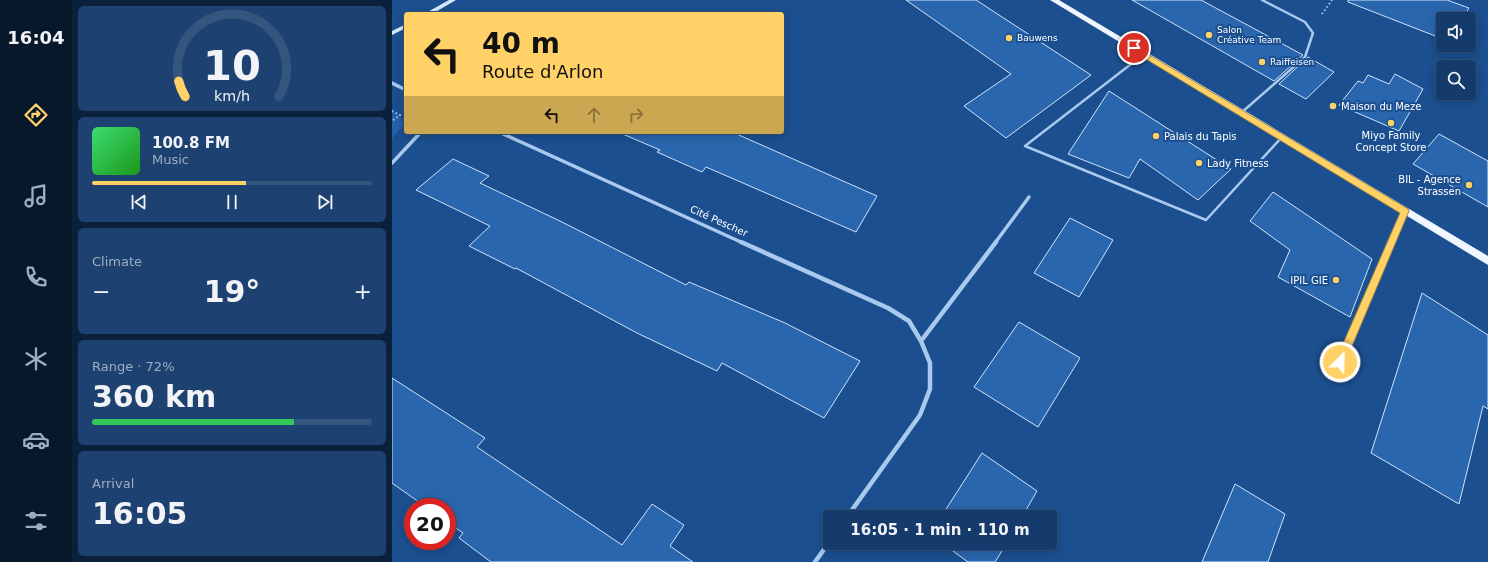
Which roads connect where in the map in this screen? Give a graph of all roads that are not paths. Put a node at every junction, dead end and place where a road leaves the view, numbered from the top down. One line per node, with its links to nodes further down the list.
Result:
1 (453, 0): 4 (main road)
2 (1054, 0): 7 (main road)
3 (1262, 0): 10 (lane)
4 (431, 12)
5 (404, 27): 6 (main road)
6 (392, 33)
7 (1144, 54): 10 (main road); 13 (lane)
8 (392, 83): 9 (street)
9 (404, 89)
10 (1241, 113): 13 (main road)
11 (420, 134): 14 (street)
12 (503, 134): 18 (street, Cité Pescher)
13 (1282, 137): 16 (main road)
14 (392, 163)
15 (1029, 197): 18 (street)
16 (1405, 211): 17 (main road); 19 (lane)
17 (1488, 261)
18 (921, 341): 20 (street, Cité Pescher)
19 (1340, 362)
20 (852, 510)
21 (824, 550): 22 (street)
22 (815, 562)

